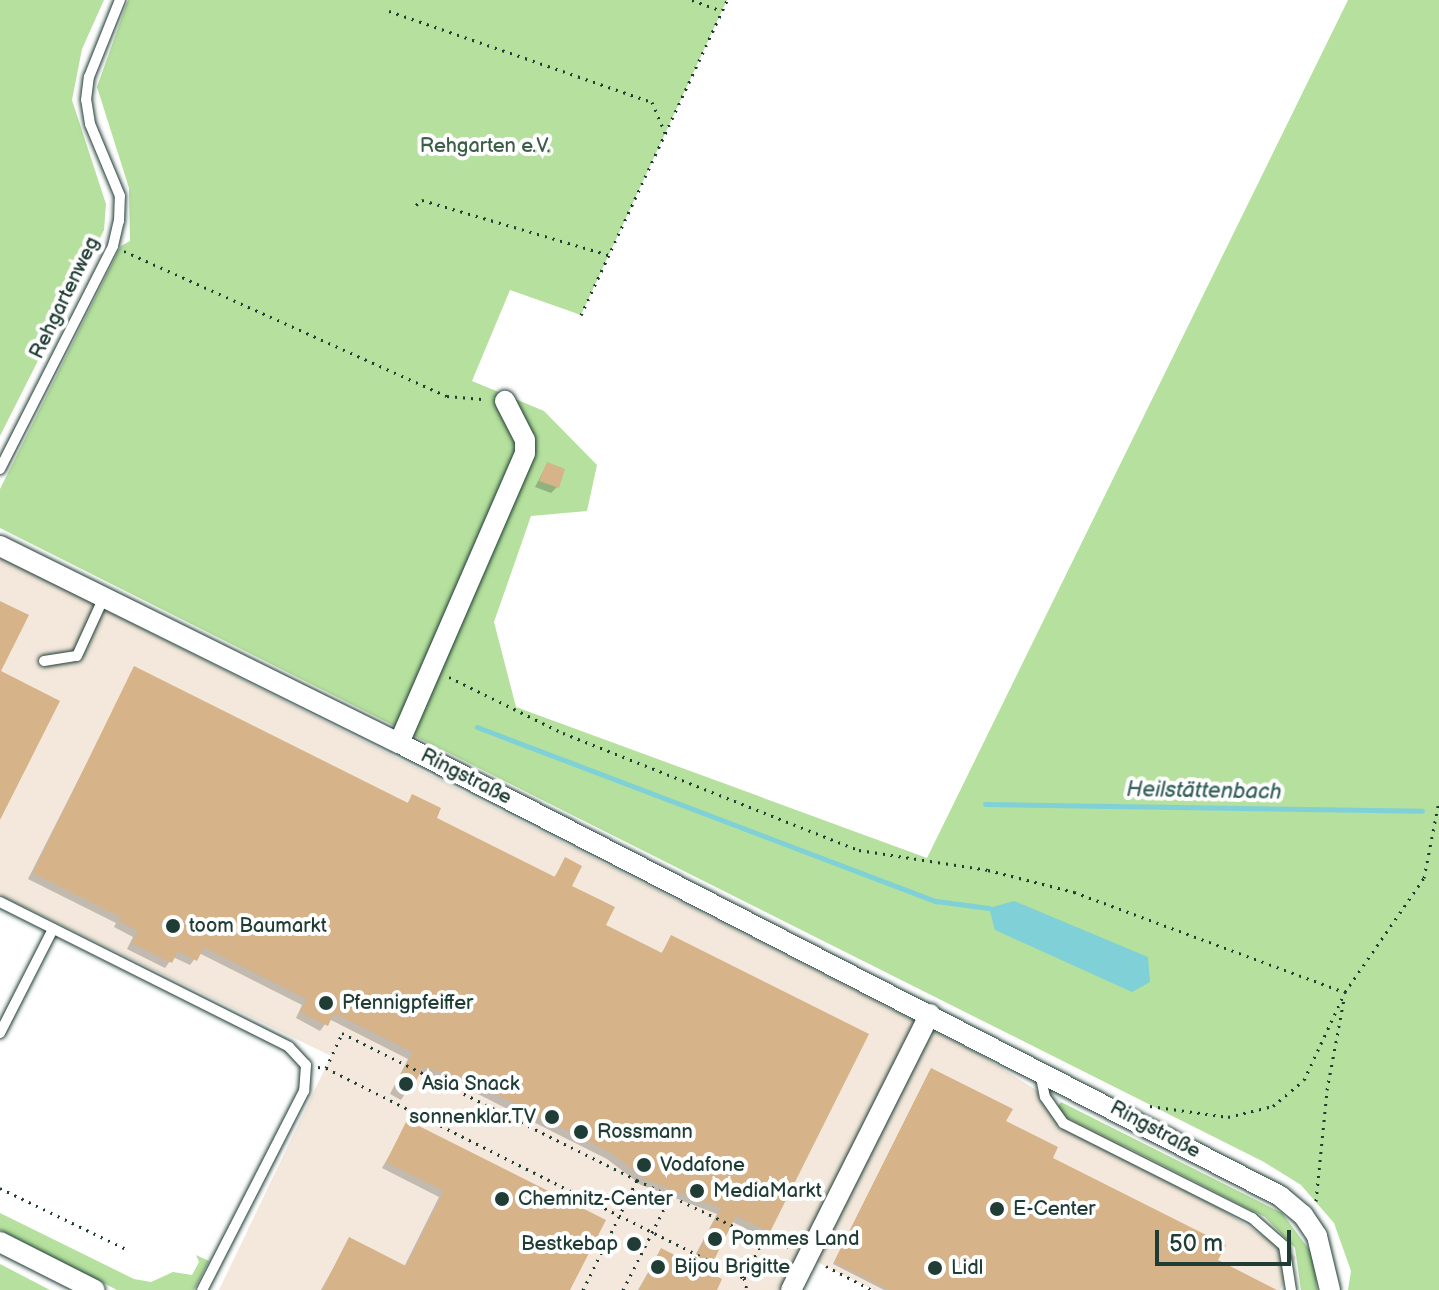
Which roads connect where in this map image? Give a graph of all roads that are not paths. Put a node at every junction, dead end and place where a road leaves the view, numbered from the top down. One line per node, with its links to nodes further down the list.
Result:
1 (120, 0): 3 (lane, Rehgartenweg)
2 (505, 401): 7 (street)
3 (0, 469)
4 (0, 546): 5 (street, Ringstraße)
5 (104, 597): 6 (lane); 7 (street, Ringstraße)
6 (44, 661)
7 (399, 743): 10 (street, Ringstraße)
8 (0, 902): 9 (lane)
9 (53, 929): 11 (lane); 16 (lane)
10 (930, 1014): 12 (street, Ringstraße); 14 (street)
11 (0, 1033)
12 (1040, 1070): 17 (lane); 18 (street, Ringstraße)
13 (0, 1242): 15 (street)
14 (797, 1288)
15 (95, 1290)
16 (202, 1290)
17 (1291, 1290)
18 (1330, 1290)

